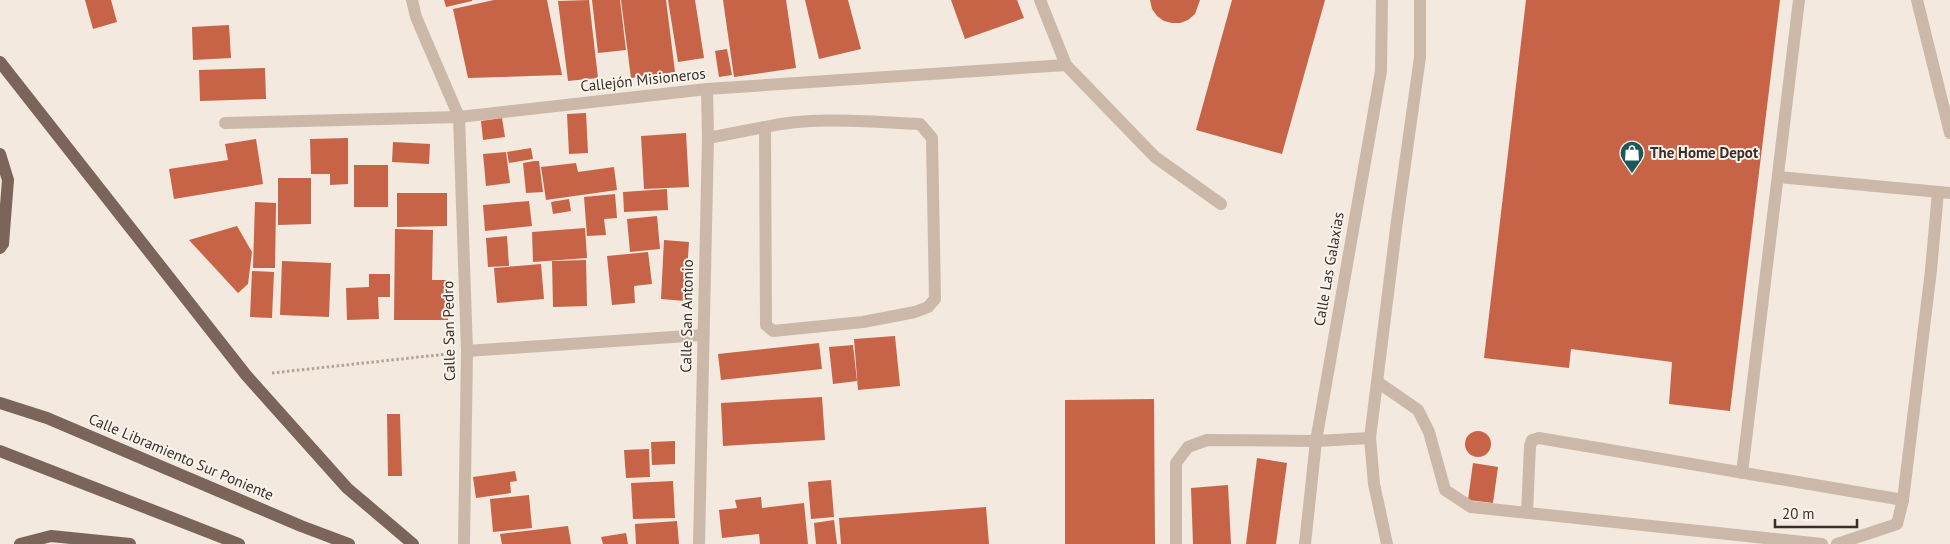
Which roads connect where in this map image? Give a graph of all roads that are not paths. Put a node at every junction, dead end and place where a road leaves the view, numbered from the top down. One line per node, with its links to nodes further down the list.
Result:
1 (412, 0): 10 (street)
2 (1040, 0): 8 (street)
3 (1382, 0): 25 (street, Calle Las Galaxias)
4 (1420, 0): 22 (street)
5 (1798, 0): 16 (street)
6 (1917, 0): 13 (street)
7 (0, 62): 34 (main road)
8 (1066, 65): 9 (street, Callejón Misioneros); 18 (street)
9 (707, 89): 10 (street, Callejón Misioneros); 14 (street, Calle San Antonio)
10 (459, 117): 11 (street, Callejón Misioneros); 21 (street, Calle San Pedro)
11 (225, 123)
12 (765, 127): 12 (street); 14 (street)
13 (1950, 133)
14 (708, 138): 20 (street, Calle San Antonio)
15 (0, 154): 19 (main road)
16 (1778, 177): 17 (street); 27 (street)
17 (1944, 193): 28 (street)
18 (1221, 204)
19 (0, 248)
20 (702, 335): 21 (street); 36 (street, Calle San Antonio)
21 (467, 351): 35 (street, Calle San Pedro)
22 (1378, 384): 24 (street); 29 (street)
23 (0, 403): 33 (main road, Calle Libramiento Sur Poniente)
24 (1370, 438): 25 (street); 39 (street)
25 (1316, 441): 37 (street); 38 (street, Calle Las Galaxias)
26 (0, 451): 32 (main road)
27 (1742, 472): 28 (street); 29 (street)
28 (1903, 500): 41 (street)
29 (1527, 513): 40 (street)
30 (20, 544): 31 (main road)
31 (130, 544)
32 (239, 544)
33 (349, 544)
34 (413, 544)
35 (464, 544)
36 (699, 544)
37 (1176, 544)
38 (1305, 544)
39 (1387, 544)
40 (1822, 544)
41 (1837, 544)

